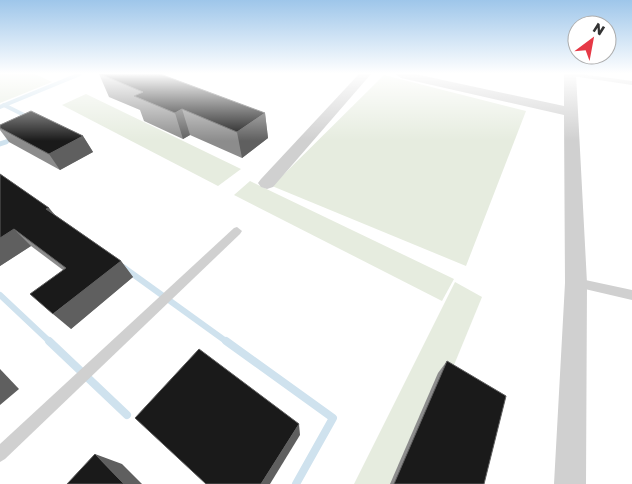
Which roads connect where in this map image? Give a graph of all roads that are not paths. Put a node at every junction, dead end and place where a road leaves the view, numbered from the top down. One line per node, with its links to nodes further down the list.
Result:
1 (345, 97): 5 (street)
2 (502, 97): 4 (street)
3 (571, 97): 4 (street)
4 (571, 112): 7 (street)
5 (267, 183)
6 (237, 231): 9 (lane)
7 (576, 283): 8 (lane); 10 (street)
8 (632, 295)
9 (0, 454)
10 (570, 484)

